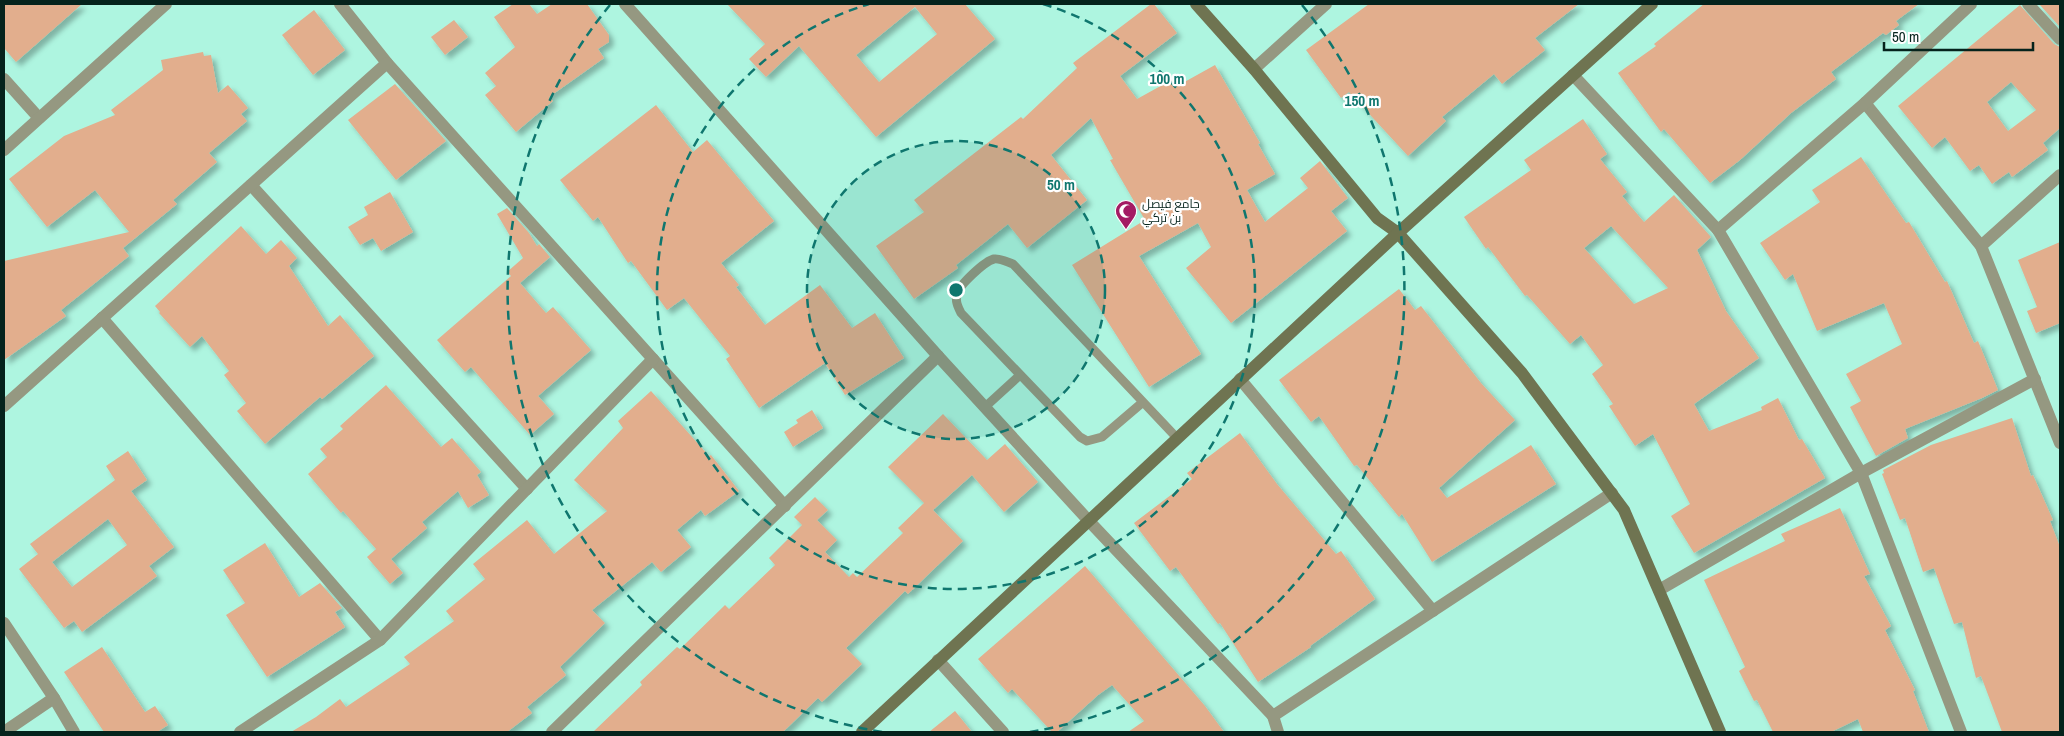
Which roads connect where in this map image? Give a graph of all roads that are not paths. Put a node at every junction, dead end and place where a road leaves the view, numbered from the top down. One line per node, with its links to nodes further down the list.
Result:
1 (166, 4): 15 (street)
2 (340, 4): 10 (street)
3 (624, 4): 23 (street)
4 (1196, 4): 11 (street)
5 (1326, 4): 11 (street)
6 (1652, 4): 12 (street)
7 (1970, 4): 14 (street)
8 (2028, 4): 9 (street)
9 (2060, 39)
10 (388, 63): 18 (street); 24 (street)
11 (1254, 69): 20 (street)
12 (1573, 75): 19 (street); 20 (street)
13 (4, 79): 15 (street)
14 (1865, 103): 19 (street); 21 (street)
15 (39, 118): 16 (street)
16 (4, 150)
17 (2060, 175): 21 (street)
18 (251, 184): 22 (street); 34 (street)
19 (1718, 230): 33 (street)
20 (1398, 232): 26 (street); 35 (street)
21 (1981, 246): 27 (street)
22 (102, 318): 29 (street); 41 (street)
23 (938, 356): 30 (street); 36 (street)
24 (653, 359): 34 (street); 36 (street)
25 (1020, 375): 28 (lane); 28 (lane); 30 (lane)
26 (1240, 379): 31 (street); 39 (street)
27 (2035, 379): 32 (street); 33 (street)
28 (1142, 402): 31 (lane)
29 (4, 406)
30 (986, 407): 37 (street)
31 (1177, 438): 37 (street)
32 (2060, 443)
33 (1861, 473): 38 (street); 53 (street)
34 (527, 489): 41 (street)
35 (1612, 493): 38 (street); 39 (street)
36 (785, 506): 48 (street)
37 (1088, 520): 42 (street); 44 (street)
38 (1659, 590): 52 (street)
39 (1433, 611): 44 (street)
40 (4, 623): 43 (street)
41 (380, 640): 47 (street)
42 (938, 660): 49 (street); 50 (street)
43 (54, 698): 45 (street); 46 (street)
44 (1273, 716): 51 (street)
45 (4, 732)
46 (74, 732)
47 (240, 732)
48 (552, 732)
49 (862, 732)
50 (1003, 732)
51 (1278, 732)
52 (1720, 732)
53 (1960, 732)

